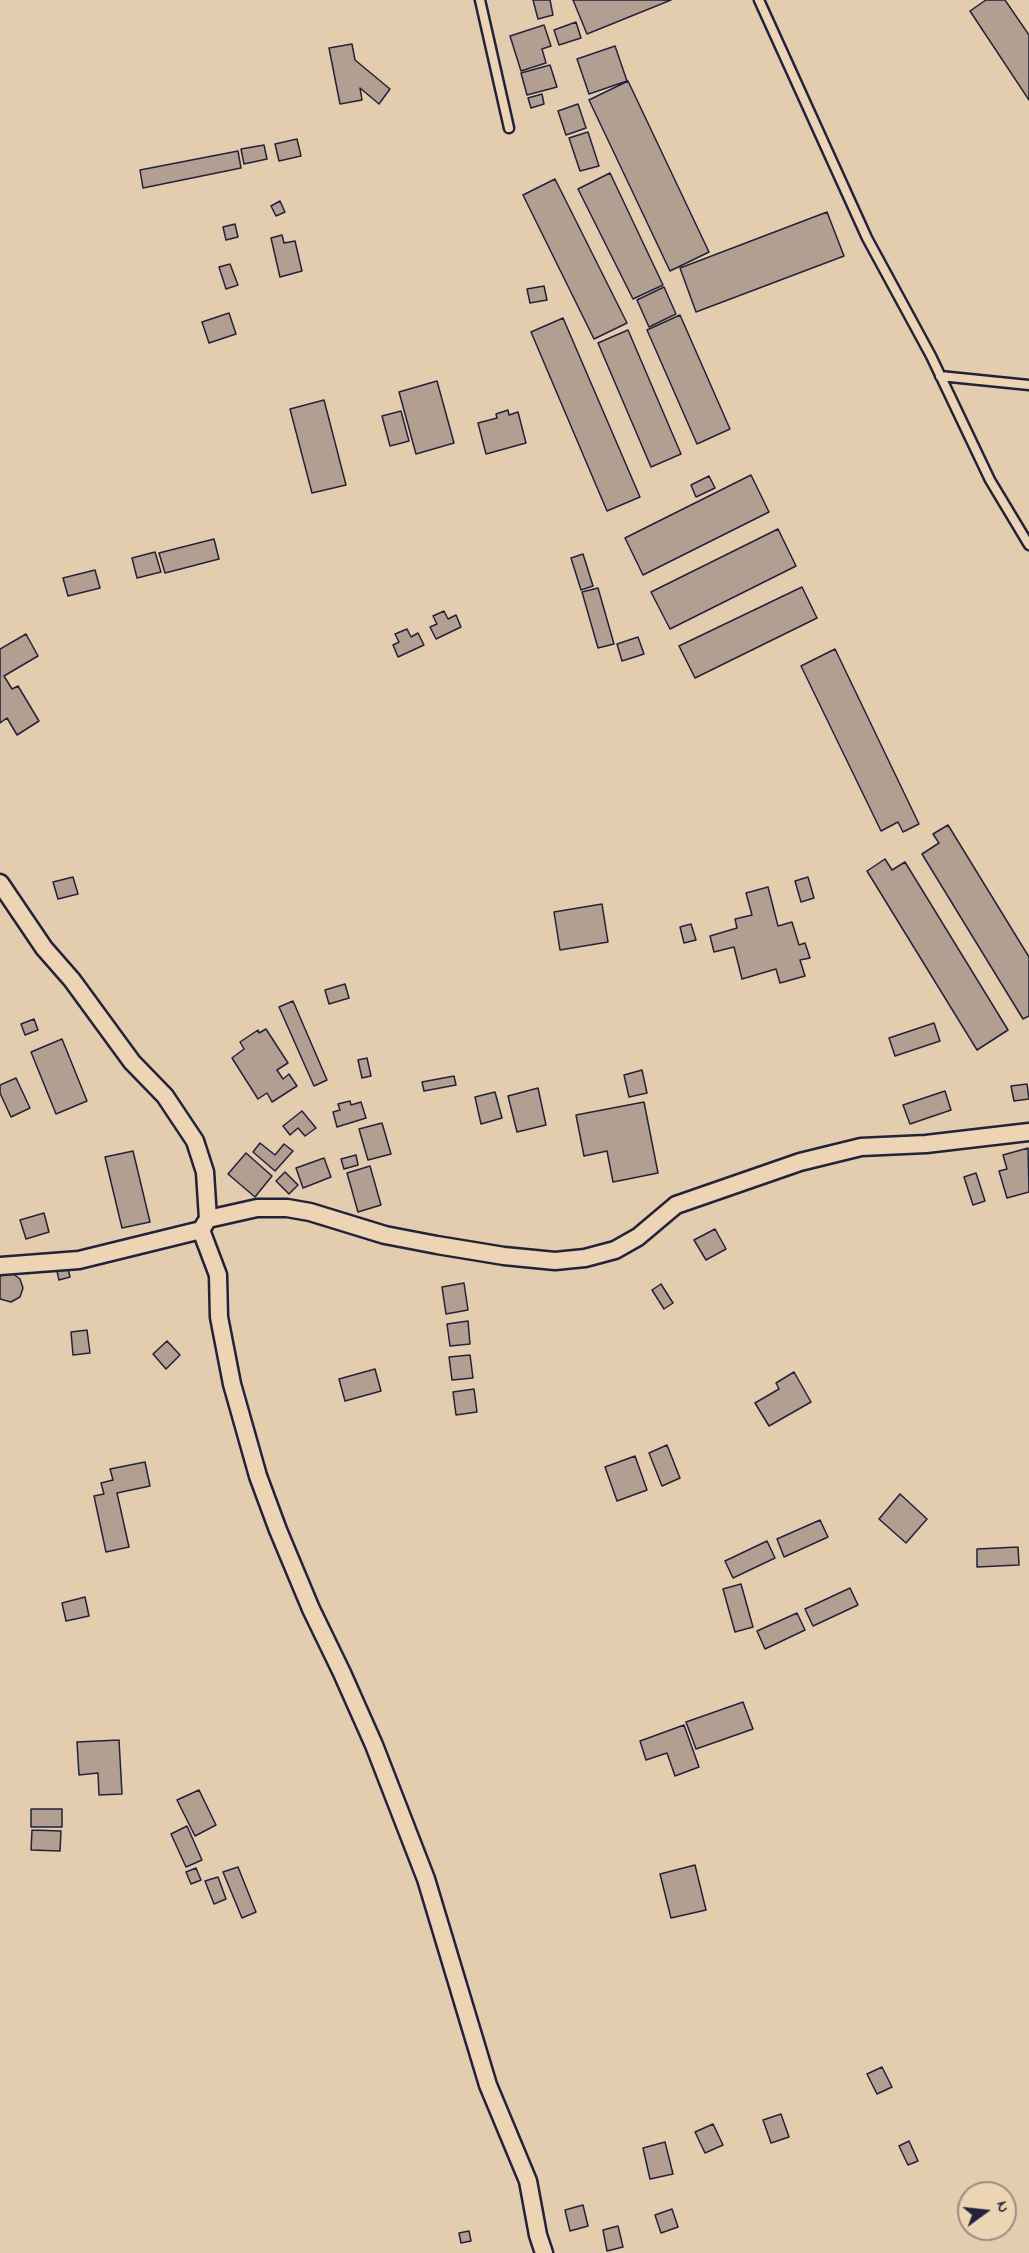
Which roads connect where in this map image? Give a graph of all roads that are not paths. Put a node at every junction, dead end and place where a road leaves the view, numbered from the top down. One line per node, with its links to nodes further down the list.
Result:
1 (480, 0): 3 (lane)
2 (759, 0): 4 (lane)
3 (509, 128)
4 (940, 376): 5 (lane); 6 (lane)
5 (1029, 385)
6 (1029, 545)
7 (0, 883): 9 (street)
8 (1029, 1132): 9 (street)
9 (204, 1225): 10 (street); 11 (street)
10 (0, 1266)
11 (544, 2253)

